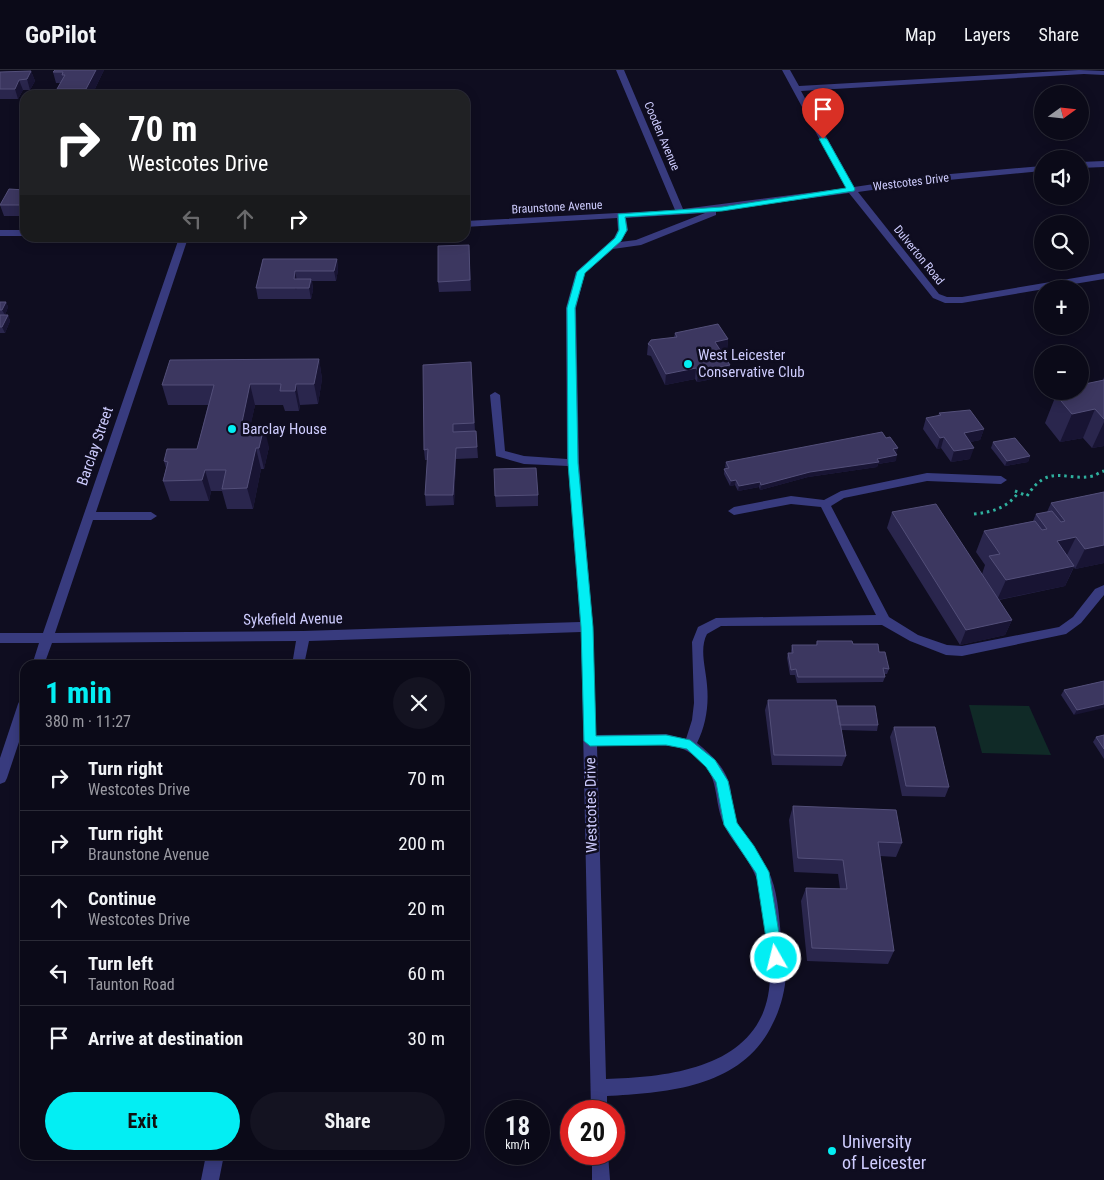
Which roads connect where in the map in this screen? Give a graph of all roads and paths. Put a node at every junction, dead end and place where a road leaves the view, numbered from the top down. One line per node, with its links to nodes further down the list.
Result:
1 (620, 70): 11 (street, Cooden Avenue)
2 (786, 70): 5 (street, Dulverton Road)
3 (1083, 71): 4 (street); 5 (street)
4 (1104, 73)
5 (796, 89): 9 (street, Dulverton Road)
6 (1104, 164): 7 (street)
7 (1089, 165)
8 (1034, 169): 9 (street, Westcotes Drive)
9 (851, 189): 10 (street, Westcotes Drive); 18 (street, Dulverton Road)
10 (722, 209): 11 (street, Westcotes Drive); 17 (street, Westcotes Drive)
11 (680, 212): 12 (street, Braunstone Avenue)
12 (621, 215): 13 (street, Braunstone Avenue); 17 (street, Westcotes Drive)
13 (470, 224)
14 (0, 233): 15 (street)
15 (20, 233)
16 (182, 242): 27 (street, Barclay Street)
17 (612, 246): 20 (street, Westcotes Drive)
18 (1104, 276)
19 (495, 394): 20 (street)
20 (573, 463): 31 (street, Westcotes Drive)
21 (1104, 471): 23 (path)
22 (1001, 480): 23 (path); 24 (street)
23 (1018, 493): 26 (path)
24 (825, 504): 25 (street); 30 (street)
25 (734, 510)
26 (974, 514)
27 (89, 516): 28 (street); 33 (street, Barclay Street)
28 (151, 516)
29 (1104, 590): 30 (street)
30 (884, 620): 39 (street)
31 (587, 627): 32 (street, Sykefield Avenue); 38 (street, Westcotes Drive)
32 (303, 636): 33 (street, Sykefield Avenue); 36 (street)
33 (48, 637): 34 (street, Sykefield Avenue); 35 (street, Barclay Street)
34 (0, 638)
35 (40, 660)
36 (299, 660)
37 (20, 719): 40 (street)
38 (590, 741): 39 (street); 41 (street, Westcotes Drive)
39 (690, 745): 41 (street)
40 (0, 778)
41 (598, 1088): 42 (street, Westcotes Drive)
42 (599, 1100)
43 (214, 1160): 45 (street)
44 (600, 1165): 46 (street)
45 (210, 1180)
46 (601, 1180)

